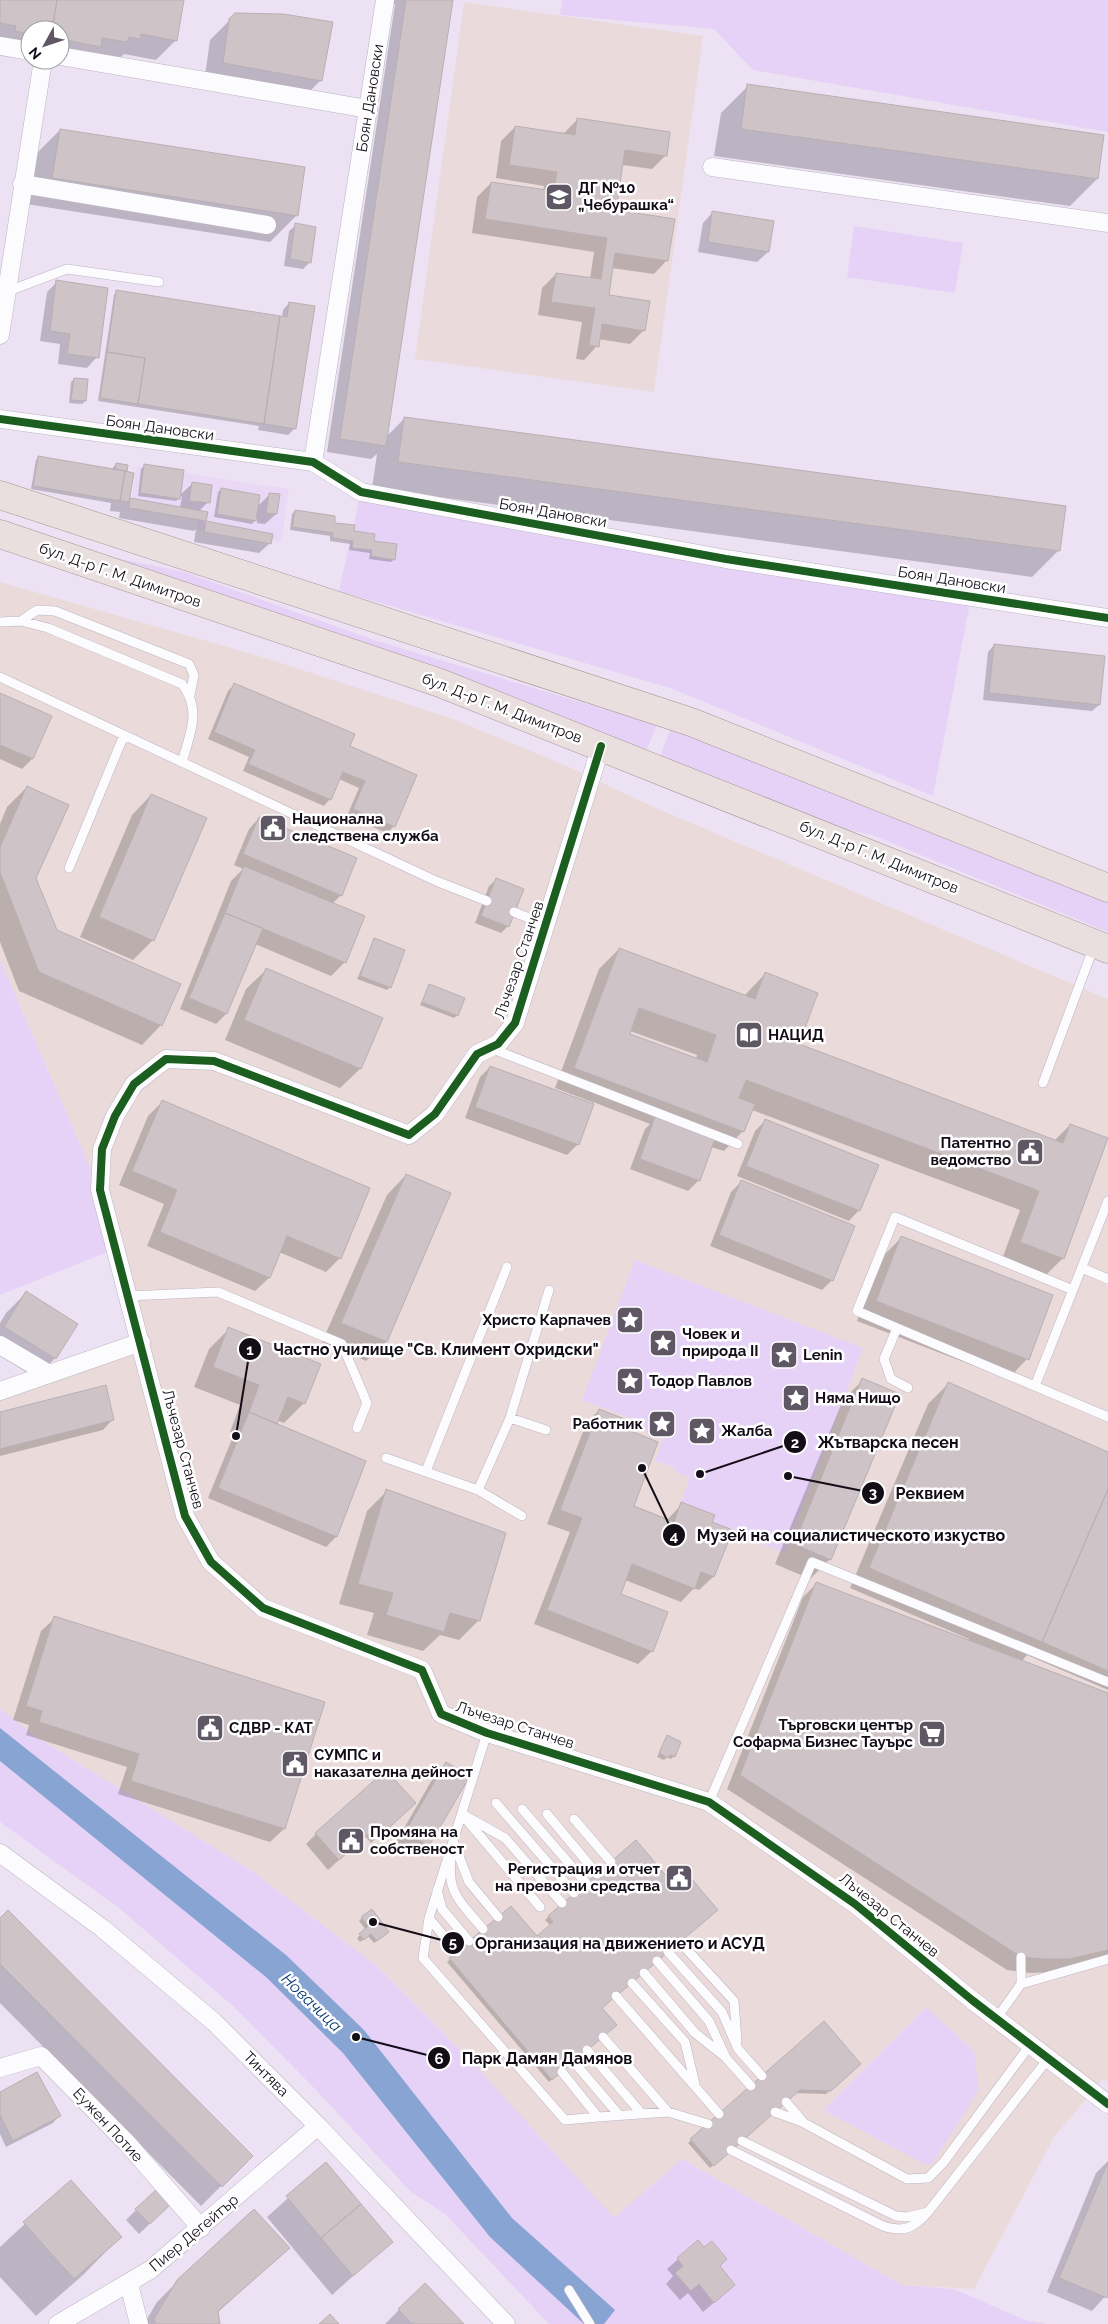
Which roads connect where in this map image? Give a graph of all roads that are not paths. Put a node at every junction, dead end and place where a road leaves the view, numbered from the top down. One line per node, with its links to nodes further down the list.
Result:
1 (385, 0): 6 (street, Боян Дановски)
2 (0, 46): 3 (street)
3 (20, 49)
4 (70, 58): 6 (street)
5 (41, 70): 8 (street)
6 (368, 109): 15 (street, Боян Дановски)
7 (712, 167): 9 (street)
8 (22, 184): 10 (street); 12 (street)
9 (1108, 224)
10 (267, 225)
11 (159, 282): 12 (lane)
12 (6, 292): 13 (street)
13 (0, 335)
14 (0, 419): 15 (street, Боян Дановски)
15 (313, 462): 18 (street, Боян Дановски)
16 (0, 495): 27 (main road)
17 (0, 534): 24 (main road, бул. Д-р Г. М. Димитров)
18 (1108, 618)
19 (21, 620): 20 (lane); 22 (lane); 22 (lane)
20 (0, 622)
21 (0, 677): 23 (lane)
22 (190, 695): 25 (lane)
23 (124, 735): 25 (lane); 26 (lane)
24 (601, 746): 30 (street, Лъчезар Станчев); 31 (main road, бул. Д-р Г. М. Димитров)
25 (182, 762): 28 (lane)
26 (69, 868)
27 (1108, 888)
28 (487, 902)
29 (514, 912): 30 (lane)
30 (546, 925): 32 (street, Лъчезар Станчев)
31 (1102, 946): 33 (lane)
32 (489, 1048): 34 (lane); 41 (street, Лъчезар Станчев)
33 (1043, 1084)
34 (738, 1144)
35 (1108, 1202): 37 (lane)
36 (507, 1267): 54 (lane)
37 (1082, 1268): 38 (lane); 40 (lane)
38 (1108, 1279)
39 (549, 1290): 49 (lane)
40 (1073, 1290): 42 (lane); 46 (lane)
41 (127, 1296): 43 (street, Лъчезар Станчев); 51 (lane)
42 (897, 1328): 46 (lane); 47 (lane)
43 (141, 1342): 45 (street); 58 (street, Лъчезар Станчев)
44 (0, 1344): 45 (street)
45 (49, 1374): 48 (street)
46 (1035, 1386): 50 (lane)
47 (908, 1388)
48 (0, 1391)
49 (510, 1418): 52 (lane); 55 (lane)
50 (1108, 1418)
51 (357, 1428)
52 (546, 1430)
53 (386, 1458): 54 (lane)
54 (426, 1472): 55 (lane)
55 (478, 1490): 56 (lane)
56 (522, 1516)
57 (1108, 1682): 59 (lane)
58 (487, 1733): 59 (street, Лъчезар Станчев); 62 (lane)
59 (709, 1802): 88 (street, Лъчезар Станчев)
60 (496, 1803): 71 (lane)
61 (522, 1809): 69 (lane)
62 (462, 1814): 65 (lane); 72 (lane); 73 (lane)
63 (547, 1814): 68 (lane)
64 (574, 1819): 67 (lane)
65 (453, 1841): 70 (lane); 74 (lane); 76 (lane)
66 (0, 1853): 111 (street, Тинтява)
67 (611, 1862)
68 (597, 1874)
69 (586, 1883)
70 (436, 1889): 75 (lane); 77 (lane)
71 (574, 1893)
72 (562, 1903)
73 (540, 1907)
74 (498, 1917)
75 (429, 1918): 79 (lane); 108 (lane)
76 (484, 1929)
77 (469, 1941)
78 (680, 1942): 91 (lane)
79 (457, 1952)
80 (668, 1952): 91 (lane)
81 (1021, 1957): 86 (lane)
82 (1108, 1959): 86 (lane)
83 (657, 1961): 93 (lane)
84 (644, 1973): 93 (lane)
85 (632, 1982): 100 (lane)
86 (1021, 1984): 88 (lane)
87 (616, 1996): 100 (lane)
88 (996, 2019): 90 (street, Лъчезар Станчев)
89 (603, 2037): 103 (lane)
90 (1030, 2045): 94 (street, Лъчезар Станчев); 109 (lane)
91 (738, 2049): 98 (lane)
92 (587, 2050): 105 (lane)
93 (726, 2058): 99 (lane)
94 (1048, 2059): 102 (street, Лъчезар Станчев); 114 (lane)
95 (574, 2062): 107 (lane)
96 (0, 2068): 115 (street, Еужен Потие)
97 (562, 2072): 108 (lane)
98 (762, 2076)
99 (751, 2086)
100 (695, 2087): 106 (lane)
101 (786, 2102): 109 (lane)
102 (1108, 2104)
103 (668, 2112): 105 (lane); 110 (lane)
104 (775, 2112): 109 (lane)
105 (642, 2114): 107 (lane)
106 (719, 2114)
107 (619, 2115): 108 (lane)
108 (598, 2117)
109 (804, 2123)
110 (708, 2124)
111 (318, 2126): 115 (street, Пиер Дегейтър); 120 (street, Тинтява)
112 (742, 2140): 114 (lane)
113 (731, 2150): 114 (lane)
114 (928, 2212)
115 (201, 2228): 116 (street, Пиер Дегейтър)
116 (128, 2284): 118 (street, Пиер Дегейтър); 119 (street)
117 (569, 2290): 121 (lane)
118 (58, 2324)
119 (139, 2324)
120 (506, 2324)
121 (590, 2324)

